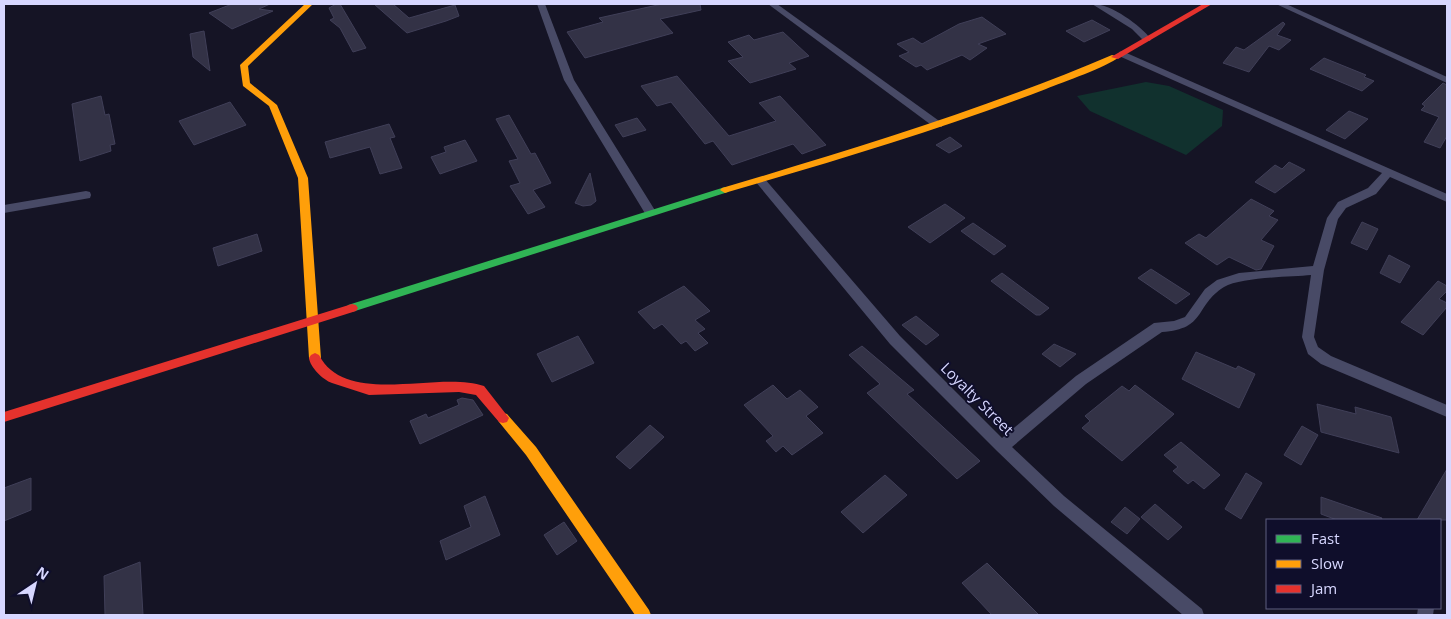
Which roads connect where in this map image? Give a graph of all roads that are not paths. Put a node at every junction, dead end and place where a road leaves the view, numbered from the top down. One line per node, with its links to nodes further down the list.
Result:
1 (310, 4): 18 (street)
2 (540, 4): 16 (street)
3 (772, 4): 10 (street)
4 (1096, 4): 7 (street)
5 (1208, 4): 7 (street)
6 (1280, 4): 9 (street)
7 (1147, 39): 8 (street)
8 (1122, 54): 10 (street); 11 (street)
9 (1447, 80)
10 (938, 125): 12 (street)
11 (1388, 173): 14 (street); 17 (street)
12 (760, 181): 16 (street); 21 (street, Loyalty Street)
13 (86, 195): 15 (street)
14 (1447, 198)
15 (4, 208)
16 (650, 212): 18 (street)
17 (1318, 270): 19 (street); 21 (street)
18 (314, 320): 20 (street); 22 (street)
19 (1447, 411)
20 (4, 417)
21 (1002, 447): 23 (street, Loyalty Street)
22 (644, 615)
23 (1196, 615)

